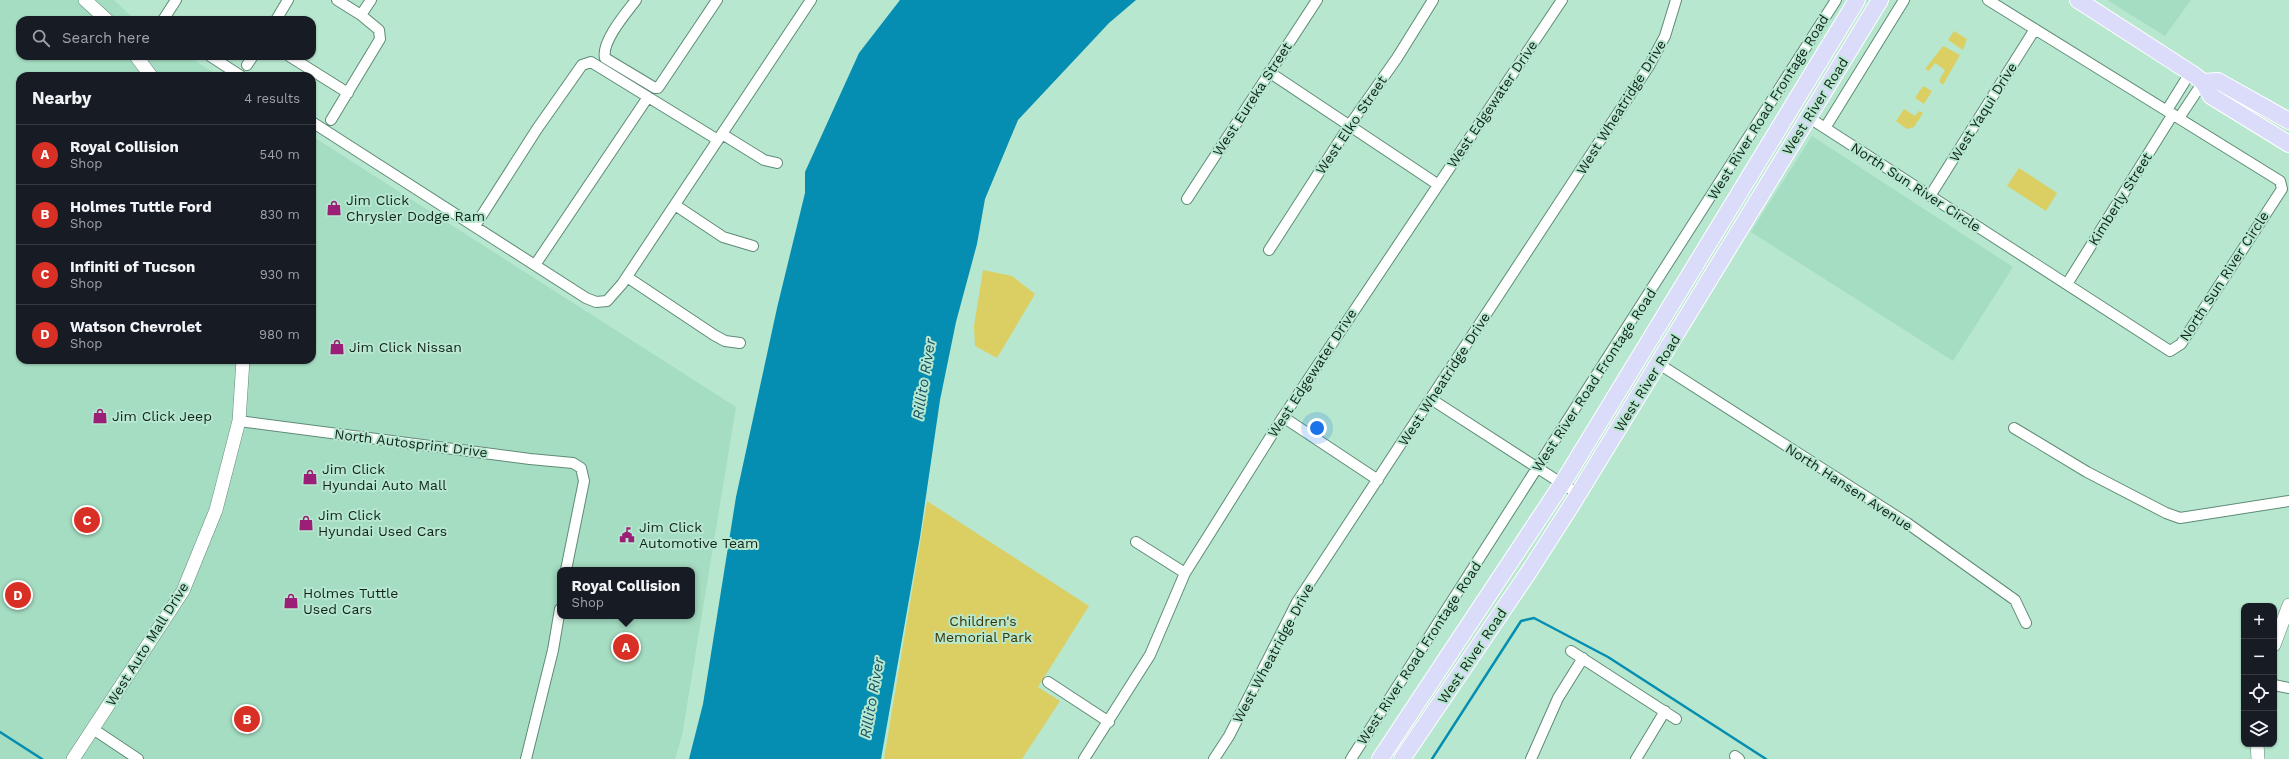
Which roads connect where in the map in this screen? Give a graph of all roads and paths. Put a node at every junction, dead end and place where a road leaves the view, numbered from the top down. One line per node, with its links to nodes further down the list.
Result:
1 (85, 0): 20 (street)
2 (176, 0): 21 (street)
3 (288, 0): 22 (street)
4 (337, 0): 19 (street)
5 (371, 0): 19 (street)
6 (636, 0): 7 (street)
7 (717, 0)
8 (811, 0): 45 (street)
9 (1317, 0): 32 (street, West Eureka Street)
10 (1433, 0): 43 (street, West Elko Street)
11 (1562, 0): 48 (street, West Edgewater Drive)
12 (1676, 0): 61 (street, West Wheatridge Drive)
13 (1836, 0): 65 (street, West River Road Frontage Road)
14 (1857, 0): 67 (main road, West River Road)
15 (1880, 0): 39 (main road, West River Road)
16 (1904, 0): 44 (street)
17 (1988, 0): 23 (street, North Sun River Circle)
18 (2078, 0): 34 (main road)
19 (361, 15): 36 (street)
20 (103, 16)
21 (166, 16)
22 (278, 16)
23 (2035, 29): 38 (street, North Sun River Circle); 49 (street, West Yaqui Drive)
24 (139, 60): 29 (street)
25 (216, 60): 30 (street)
26 (250, 60): 28 (street)
27 (294, 60): 31 (street)
28 (247, 65)
29 (147, 72)
30 (235, 72)
31 (314, 72)
32 (1269, 72): 43 (street); 50 (street, West Eureka Street)
33 (316, 73): 36 (street)
34 (2190, 73): 35 (main road); 38 (street, Kimberly Street)
35 (2203, 82): 38 (street, Kimberly Street); 41 (main road); 46 (main road)
36 (348, 93): 40 (street)
37 (648, 97): 45 (street); 52 (street); 55 (street)
38 (2173, 114): 57 (street, Kimberly Street); 57 (street, North Sun River Circle)
39 (1808, 117): 44 (street, North Sun River Circle); 60 (main road, West River Road)
40 (331, 120)
41 (2289, 121)
42 (316, 125): 52 (street)
43 (1348, 126): 48 (street); 54 (street, West Elko Street)
44 (1825, 128): 49 (street, North Sun River Circle)
45 (720, 136): 47 (street); 51 (street)
46 (2289, 144)
47 (777, 163)
48 (1437, 184): 62 (street, West Edgewater Drive)
49 (1930, 196): 57 (street, North Sun River Circle)
50 (1187, 199)
51 (674, 205): 53 (street); 56 (street)
52 (475, 226): 55 (street)
53 (753, 246)
54 (1269, 250)
55 (535, 265): 56 (street)
56 (627, 277): 58 (street)
57 (2067, 284)
58 (740, 343)
59 (243, 364): 63 (street, West Auto Mall Drive)
60 (1659, 364): 68 (main road, West River Road); 75 (street, North Hansen Avenue)
61 (1431, 399): 65 (street); 66 (street, West Wheatridge Drive)
62 (1283, 417): 66 (street); 72 (street, West Edgewater Drive)
63 (239, 421): 71 (street, North Autosprint Drive); 85 (street, West Auto Mall Drive)
64 (2014, 428): 69 (street)
65 (1537, 468): 67 (street); 92 (street, West River Road Frontage Road)
66 (1378, 480): 91 (street, West Wheatridge Drive)
67 (1562, 484): 68 (street); 93 (main road, West River Road)
68 (1578, 494): 94 (main road, West River Road)
69 (2289, 501)
70 (1136, 542): 72 (street)
71 (567, 567)
72 (1185, 573): 84 (street, West Edgewater Drive)
73 (2289, 605): 76 (street)
74 (558, 619): 89 (street)
75 (2026, 623)
76 (2276, 639)
77 (1571, 651): 78 (street)
78 (1583, 658): 82 (street); 95 (street)
79 (1048, 682): 84 (street)
80 (2277, 686): 81 (street)
81 (2289, 688)
82 (1665, 711): 83 (street); 96 (street)
83 (1676, 719)
84 (1109, 722): 90 (street, West Edgewater Drive)
85 (93, 729): 87 (street, West Auto Mall Drive); 88 (street)
86 (2257, 747): 97 (street)
87 (74, 759)
88 (138, 759)
89 (526, 759)
90 (1084, 759)
91 (1214, 759)
92 (1351, 759)
93 (1380, 759)
94 (1402, 759)
95 (1531, 759)
96 (1636, 759)
97 (2258, 759)

